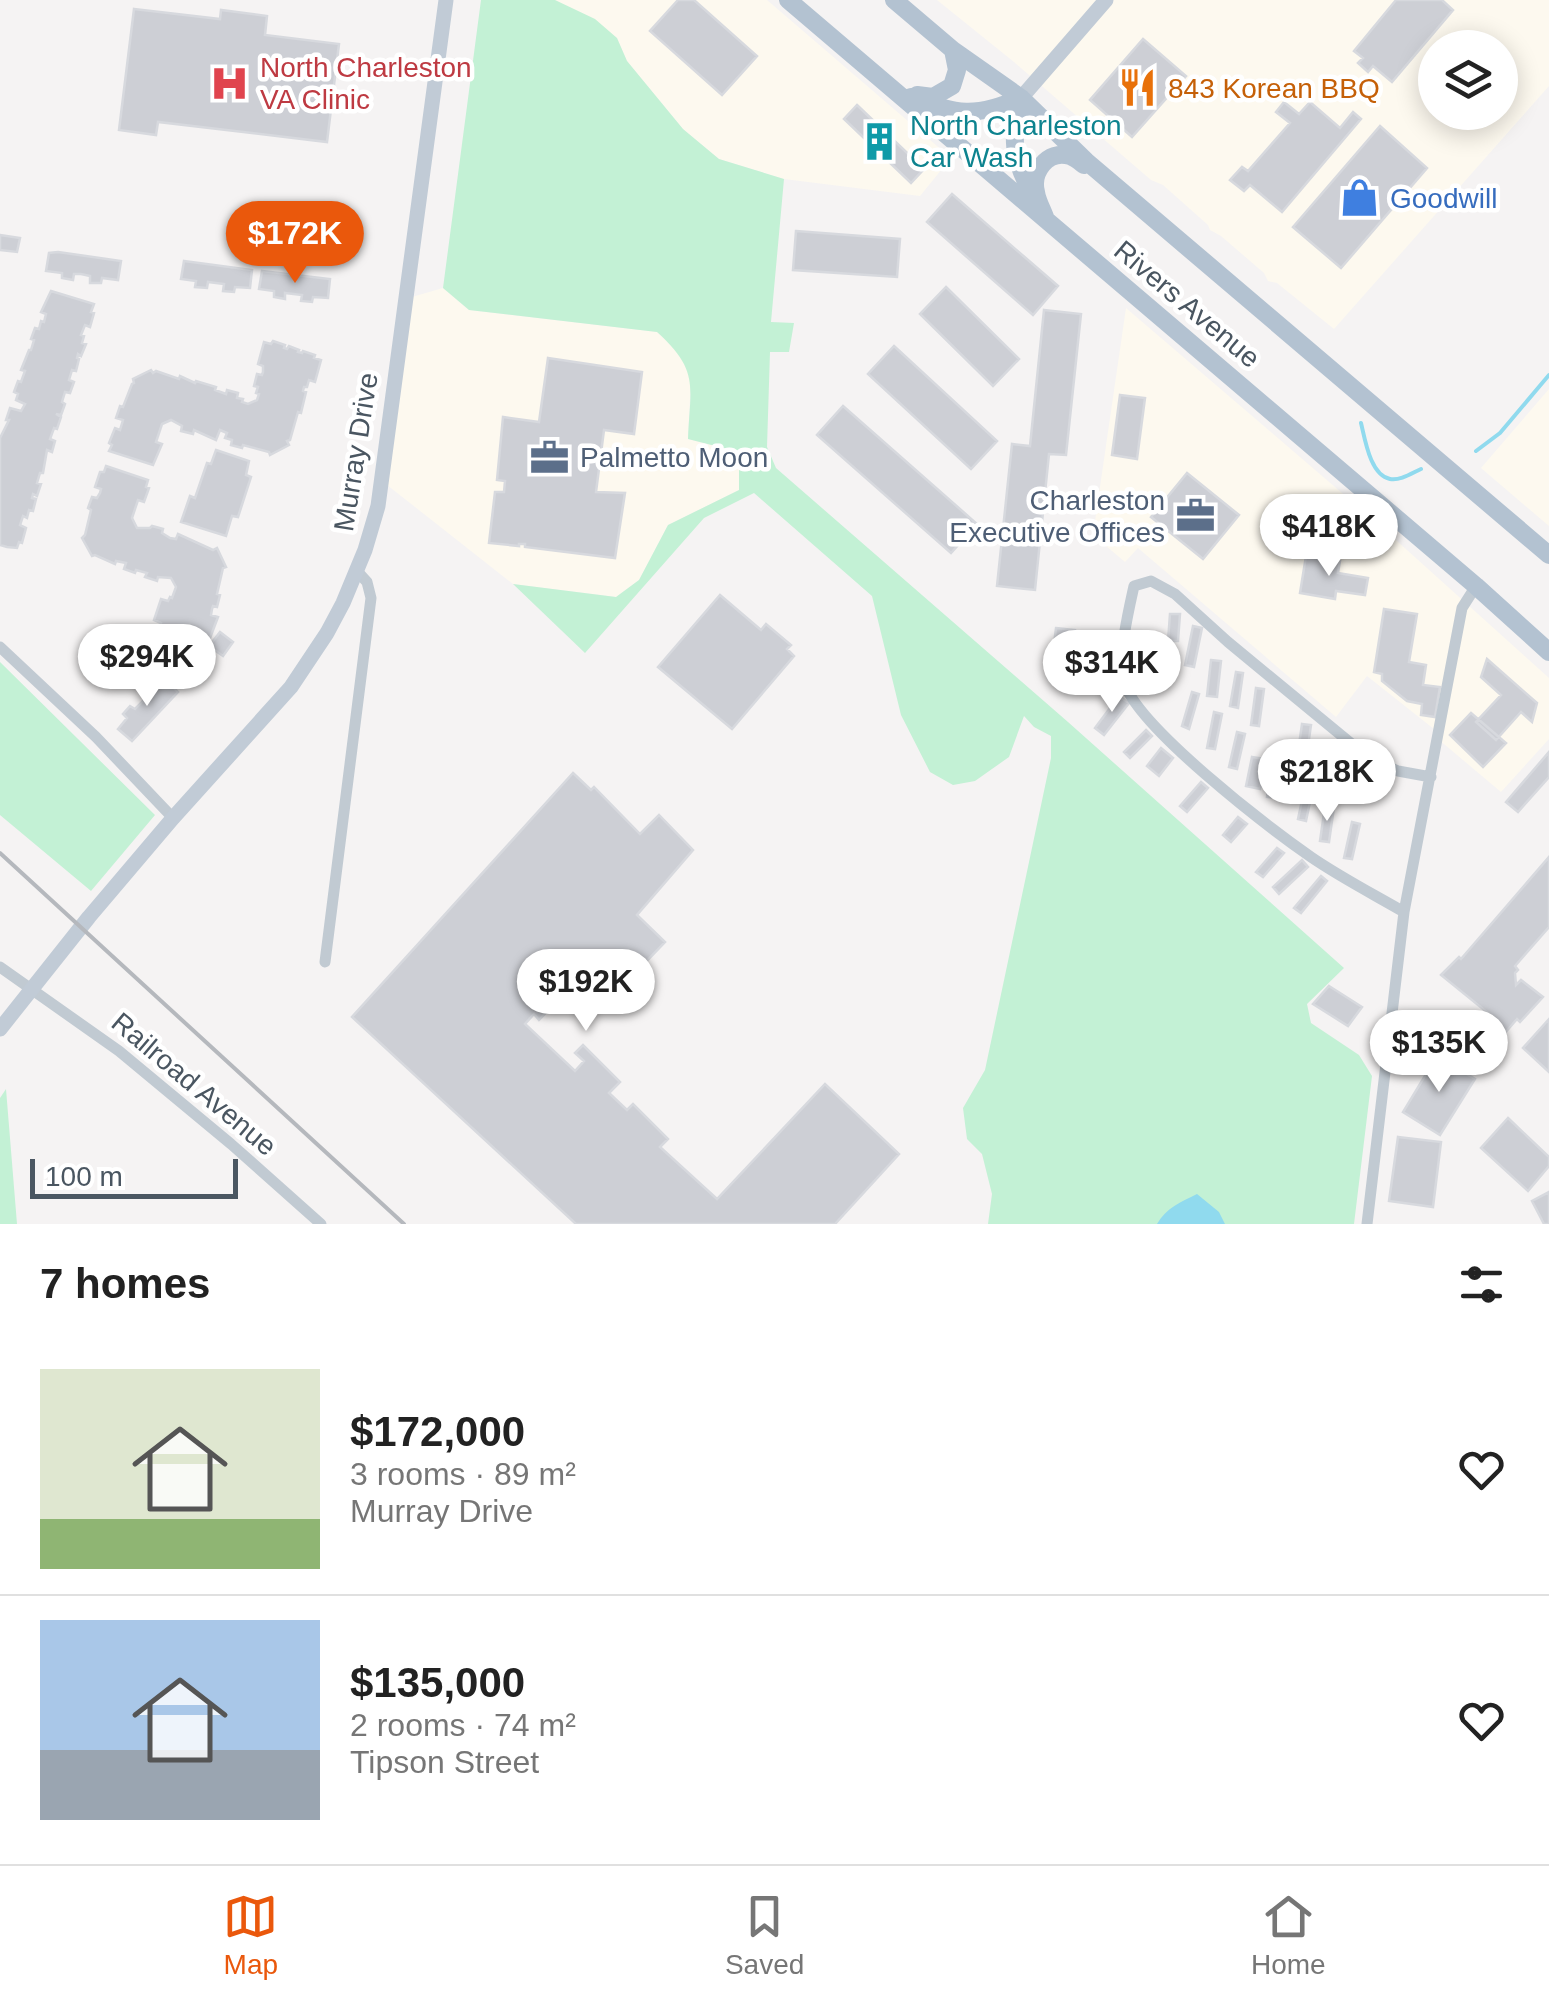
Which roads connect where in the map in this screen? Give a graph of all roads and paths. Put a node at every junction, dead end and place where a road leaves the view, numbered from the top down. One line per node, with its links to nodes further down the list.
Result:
1 (446, 0): 11 (street, Murray Drive)
2 (788, 0): 6 (main road, Rivers Avenue)
3 (894, 0): 5 (main road, Rivers Avenue)
4 (1106, 0): 7 (street)
5 (954, 50): 6 (main road); 7 (main road, Rivers Avenue)
6 (897, 92): 7 (main road); 9 (main road, Rivers Avenue)
7 (1021, 98): 8 (main road, Rivers Avenue); 9 (main road)
8 (1106, 178): 9 (main road); 10 (main road, Rivers Avenue)
9 (1046, 219): 12 (main road, Rivers Avenue)
10 (1549, 554)
11 (358, 571): 16 (street, Murray Drive); 18 (street)
12 (1476, 586): 14 (main road, Rivers Avenue); 15 (street)
13 (0, 646): 16 (street)
14 (1549, 652)
15 (1431, 776): 17 (street); 17 (street)
16 (173, 818): 20 (street, Murray Drive)
17 (1404, 912): 23 (street)
18 (325, 962)
19 (0, 967): 20 (street, Railroad Avenue)
20 (32, 989): 21 (street, Murray Drive); 22 (street, Railroad Avenue)
21 (0, 1029)
22 (321, 1224)
23 (1367, 1224)

